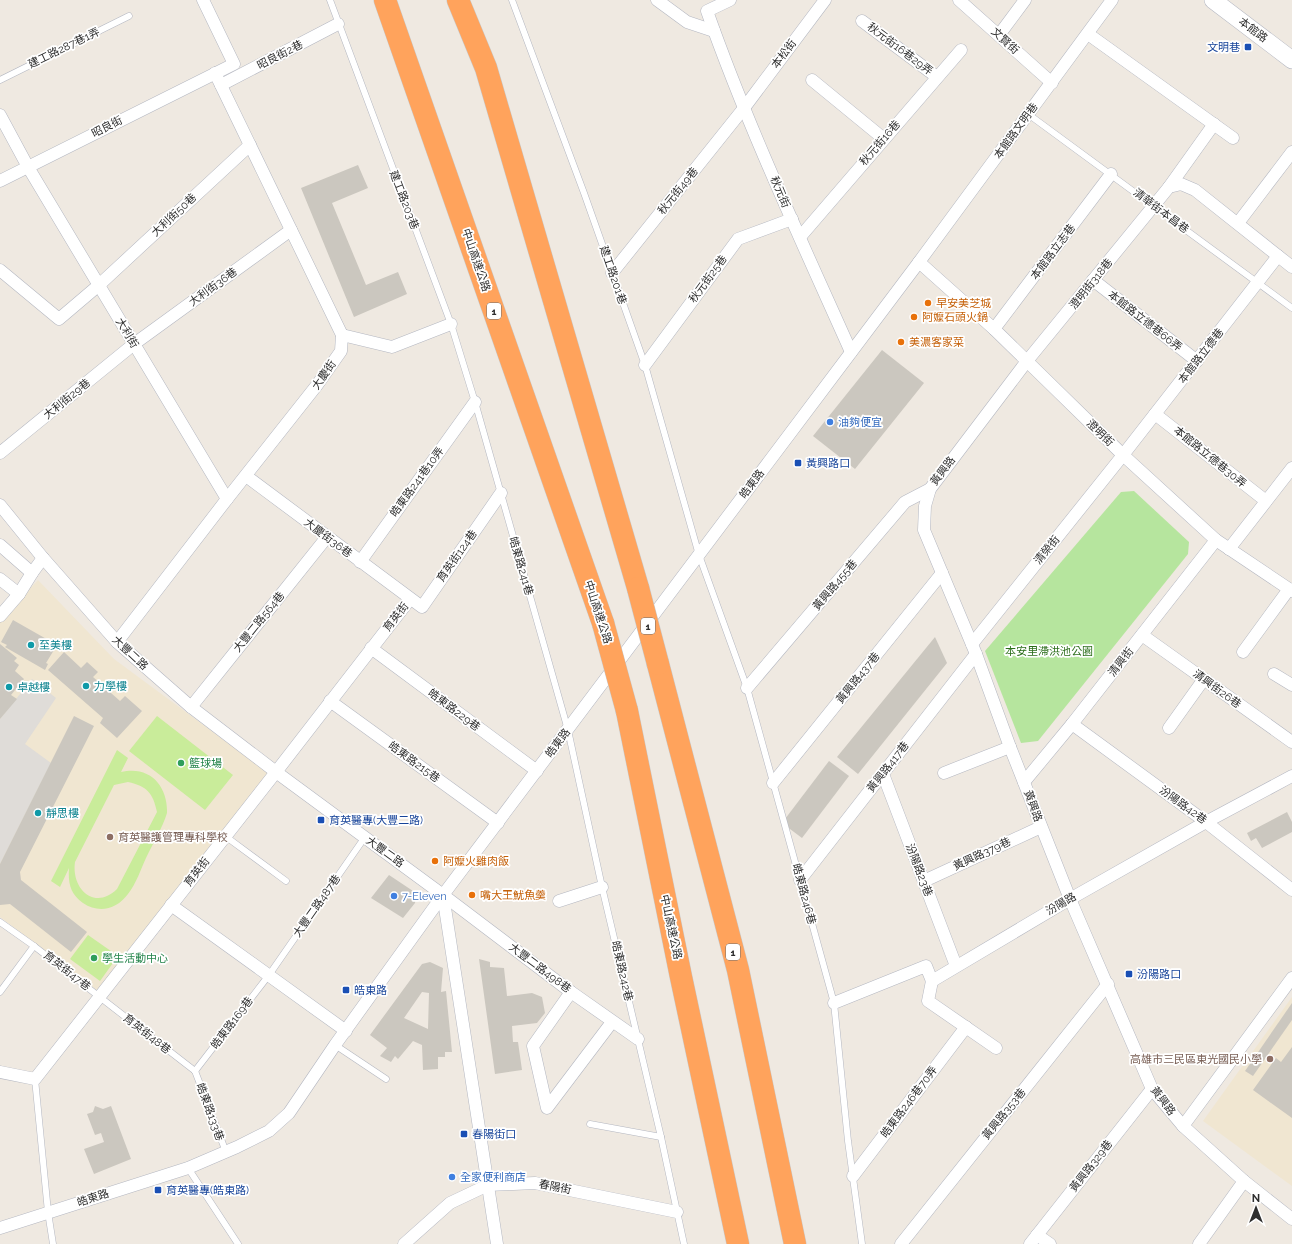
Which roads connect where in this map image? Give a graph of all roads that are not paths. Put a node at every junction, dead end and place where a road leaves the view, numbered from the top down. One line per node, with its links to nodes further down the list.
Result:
1 (204, 0): 21 (street, 昭良街)
2 (330, 0): 15 (lane, 建工路203巷)
3 (385, 0): 163 (highway, 中山高速公路 / 1, bridge)
4 (458, 0): 164 (highway, 1, bridge)
5 (512, 0): 48 (lane, 建工路201巷)
6 (657, 0): 16 (street)
7 (730, 0): 16 (street, 秋元街)
8 (825, 0): 27 (street, 本松街)
9 (1025, 0): 18 (street)
10 (1112, 0): 17 (street, 本館路文明巷)
11 (1213, 0): 20 (street, 本館路)
12 (966, 2): 18 (street, 文賢街)
13 (129, 16): 23 (lane, 建工路287巷1弄)
14 (862, 21): 22 (street, 秋元街16巷29弄)
15 (338, 24): 26 (street, 昭良街2巷); 53 (lane, 建工路203巷)
16 (714, 30): 27 (street, 秋元街)
17 (1088, 34): 25 (street, 本館路文明巷); 30 (street)
18 (999, 35): 25 (street, 文賢街)
19 (961, 50): 22 (street, 秋元街16巷)
20 (1292, 60)
21 (215, 73): 26 (street); 35 (street, 昭良街)
22 (937, 77): 32 (street, 秋元街16巷)
23 (0, 80)
24 (812, 80): 32 (street)
25 (1052, 83): 28 (street, 本館路文明巷)
26 (221, 86): 33 (street)
27 (744, 108): 40 (street, 秋元街); 48 (street, 秋元街49巷)
28 (1028, 114): 36 (lane, 清華街本昌巷); 45 (street, 本館路文明巷)
29 (0, 115): 35 (street, 大利街)
30 (1214, 124): 31 (street); 38 (street)
31 (1233, 138)
32 (884, 139): 43 (street, 秋元街16巷)
33 (250, 145): 42 (street); 51 (street, 大利街50巷)
34 (1292, 152): 41 (street)
35 (28, 167): 37 (street, 昭良街); 51 (street, 大利街)
36 (1111, 174): 39 (lane, 清華街本昌巷); 54 (street, 本館路立志巷)
37 (0, 181)
38 (1169, 187): 39 (street); 41 (street)
39 (1154, 206): 49 (street, 澄明街318巷); 50 (lane, 清華街本昌巷)
40 (792, 219): 43 (street, 秋元街); 60 (street, 秋元街25巷)
41 (1238, 223): 44 (street)
42 (291, 230): 55 (street); 56 (street, 大利街36巷)
43 (800, 238): 57 (street, 秋元街)
44 (1278, 256): 46 (street); 50 (street, 本館路立德巷)
45 (920, 262): 54 (street, 澄明街); 57 (street, 皓東路)
46 (1292, 267)
47 (0, 270): 51 (street, 大利街50巷)
48 (612, 273): 60 (lane, 建工路201巷)
49 (1093, 280): 58 (street, 澄明街318巷); 59 (street, 本館路立德巷66弄)
50 (1257, 283): 52 (lane, 清華街本昌巷); 59 (street, 本館路立德巷)
51 (99, 285): 56 (street, 大利街)
52 (1292, 308)
53 (451, 324): 55 (street); 61 (lane, 建工路203巷)
54 (994, 329): 58 (street, 澄明街)
55 (342, 335): 66 (street, 大慶街)
56 (134, 344): 63 (street, 大利街29巷); 69 (street, 大利街)
57 (852, 352): 76 (street, 皓東路)
58 (1027, 361): 64 (street, 澄明街); 67 (street, 黃興路)
59 (1196, 361): 62 (street, 本館路立德巷)
60 (644, 365): 76 (lane, 建工路201巷)
61 (475, 402): 68 (lane, 皓東路241巷); 78 (street, 皓東路241巷10弄)
62 (1155, 414): 64 (street, 本館路立德巷); 70 (street, 本館路立德巷30弄)
63 (0, 453)
64 (1123, 455): 73 (street, 澄明街); 89 (street, 清榮街)
65 (1292, 468): 70 (street)
66 (246, 476): 69 (street, 大慶街); 72 (street, 大慶街36巷)
67 (930, 489): 80 (street, 黃興路); 94 (street, 黃興路455巷)
68 (500, 493): 84 (street, 育英街124巷); 99 (lane, 皓東路241巷)
69 (227, 499): 87 (street, 大慶街)
70 (1266, 501): 75 (street)
71 (0, 505): 77 (street, 大豐二路)
72 (327, 537): 78 (street, 大慶街36巷); 96 (street, 大豐二路564巷)
73 (1216, 540): 75 (street, 澄明街); 86 (street, 清興街)
74 (0, 545): 79 (street)
75 (1229, 549): 82 (street, 澄明街)
76 (700, 555): 94 (lane, 皓東路246巷); 99 (street, 皓東路)
77 (43, 558): 79 (street); 87 (street, 大豐二路)
78 (360, 562): 84 (street, 大慶街36巷)
79 (32, 573): 83 (street)
80 (942, 573): 89 (street, 黃興路); 108 (street, 黃興路437巷)
81 (0, 579): 83 (street)
82 (1291, 590): 90 (street)
83 (20, 594): 85 (street)
84 (410, 599): 88 (street, 育英街)
85 (0, 616)
86 (1142, 635): 92 (street, 清興街26巷); 97 (street, 清興街)
87 (117, 642): 96 (street, 大豐二路)
88 (371, 648): 95 (street, 育英街); 102 (street, 皓東路229巷)
89 (974, 649): 101 (street, 黃興路); 105 (street, 黃興路417巷)
90 (1243, 652)
91 (1274, 674): 93 (street)
92 (1204, 679): 98 (street); 100 (street, 清興街26巷)
93 (1292, 686)
94 (747, 688): 108 (lane, 皓東路246巷)
95 (330, 701): 103 (street, 育英街); 110 (street, 皓東路215巷)
96 (191, 707): 103 (street, 大豐二路)
97 (1072, 724): 107 (street, 清興街); 109 (street, 汾陽路42巷)
98 (1169, 728)
99 (568, 730): 102 (street, 皓東路); 117 (lane, 皓東路242巷)
100 (1292, 742)
101 (1010, 747): 104 (street); 107 (street, 黃興路)
102 (537, 771): 110 (street, 皓東路)
103 (276, 772): 112 (street, 育英街); 113 (street, 大豐二路)
104 (944, 773)
105 (883, 774): 114 (street, 黃興路417巷); 116 (street, 汾陽路23巷)
106 (1292, 776): 109 (street, 汾陽路)
107 (1024, 782): 111 (street, 黃興路)
108 (773, 783): 114 (lane, 皓東路246巷)
109 (1206, 822): 118 (street, 汾陽路42巷); 120 (street, 汾陽路)
110 (498, 823): 119 (street, 皓東路)
111 (1041, 827): 116 (street, 黃興路379巷); 120 (street, 黃興路)
112 (225, 836): 115 (lane); 122 (street, 育英街)
113 (364, 837): 119 (street, 大豐二路); 126 (lane, 大豐二路487巷)
114 (800, 880): 133 (lane, 皓東路246巷)
115 (286, 882)
116 (924, 882): 125 (street, 汾陽路23巷)
117 (602, 887): 121 (street); 137 (lane, 皓東路242巷)
118 (1292, 890)
119 (443, 895): 131 (street, 大豐二路498巷); 136 (street, 皓東路); 152 (street)
120 (1070, 899): 125 (street, 汾陽路); 129 (street, 黃興路)
121 (559, 901)
122 (171, 905): 126 (street); 132 (street, 育英街)
123 (0, 922): 124 (lane, 育英街47巷)
124 (34, 946): 130 (lane); 132 (lane, 育英街47巷)
125 (956, 966): 128 (street, 汾陽路)
126 (269, 975): 136 (street); 140 (lane, 皓東路169巷)
127 (1292, 978): 146 (street)
128 (932, 980): 133 (street); 135 (street)
129 (1108, 984): 144 (street, 黃興路); 166 (street, 黃興路353巷)
130 (0, 992)
131 (571, 992): 134 (street, 大豐二路498巷); 134 (street)
132 (99, 996): 140 (lane, 育英街48巷); 142 (street, 育英街)
133 (834, 1003): 150 (lane, 皓東路246巷)
134 (612, 1022): 137 (street, 大豐二路498巷)
135 (966, 1027): 139 (street); 150 (street, 皓東路246巷70弄)
136 (346, 1030): 138 (street, 皓東路)
137 (638, 1039): 147 (lane, 皓東路242巷)
138 (335, 1044): 143 (lane); 148 (street, 皓東路)
139 (996, 1048)
140 (195, 1071): 148 (lane, 皓東路133巷)
141 (0, 1072): 142 (street)
142 (35, 1079): 153 (lane)
143 (386, 1079)
144 (1152, 1089): 146 (street, 黃興路); 157 (street, 黃興路329巷)
145 (590, 1124): 147 (lane)
146 (1183, 1126): 151 (street, 黃興路)
147 (661, 1138): 154 (lane, 皓東路242巷)
148 (226, 1152): 149 (street, 皓東路)
149 (188, 1168): 153 (street, 皓東路); 159 (lane)
150 (852, 1176): 165 (lane, 皓東路246巷)
151 (1244, 1181): 155 (street, 黃興路); 168 (street)
152 (488, 1185): 154 (street, 春陽街); 160 (street, 春陽街); 161 (street)
153 (48, 1212): 156 (street, 皓東路); 158 (lane)
154 (677, 1212): 162 (lane, 皓東路242巷)
155 (1292, 1219)
156 (0, 1228)
157 (1033, 1239): 167 (street)
158 (53, 1244)
159 (238, 1244)
160 (404, 1244)
161 (497, 1244)
162 (684, 1244)
163 (738, 1244)
164 (795, 1244)
165 (862, 1244)
166 (901, 1244)
167 (1050, 1244)
168 (1199, 1244)

